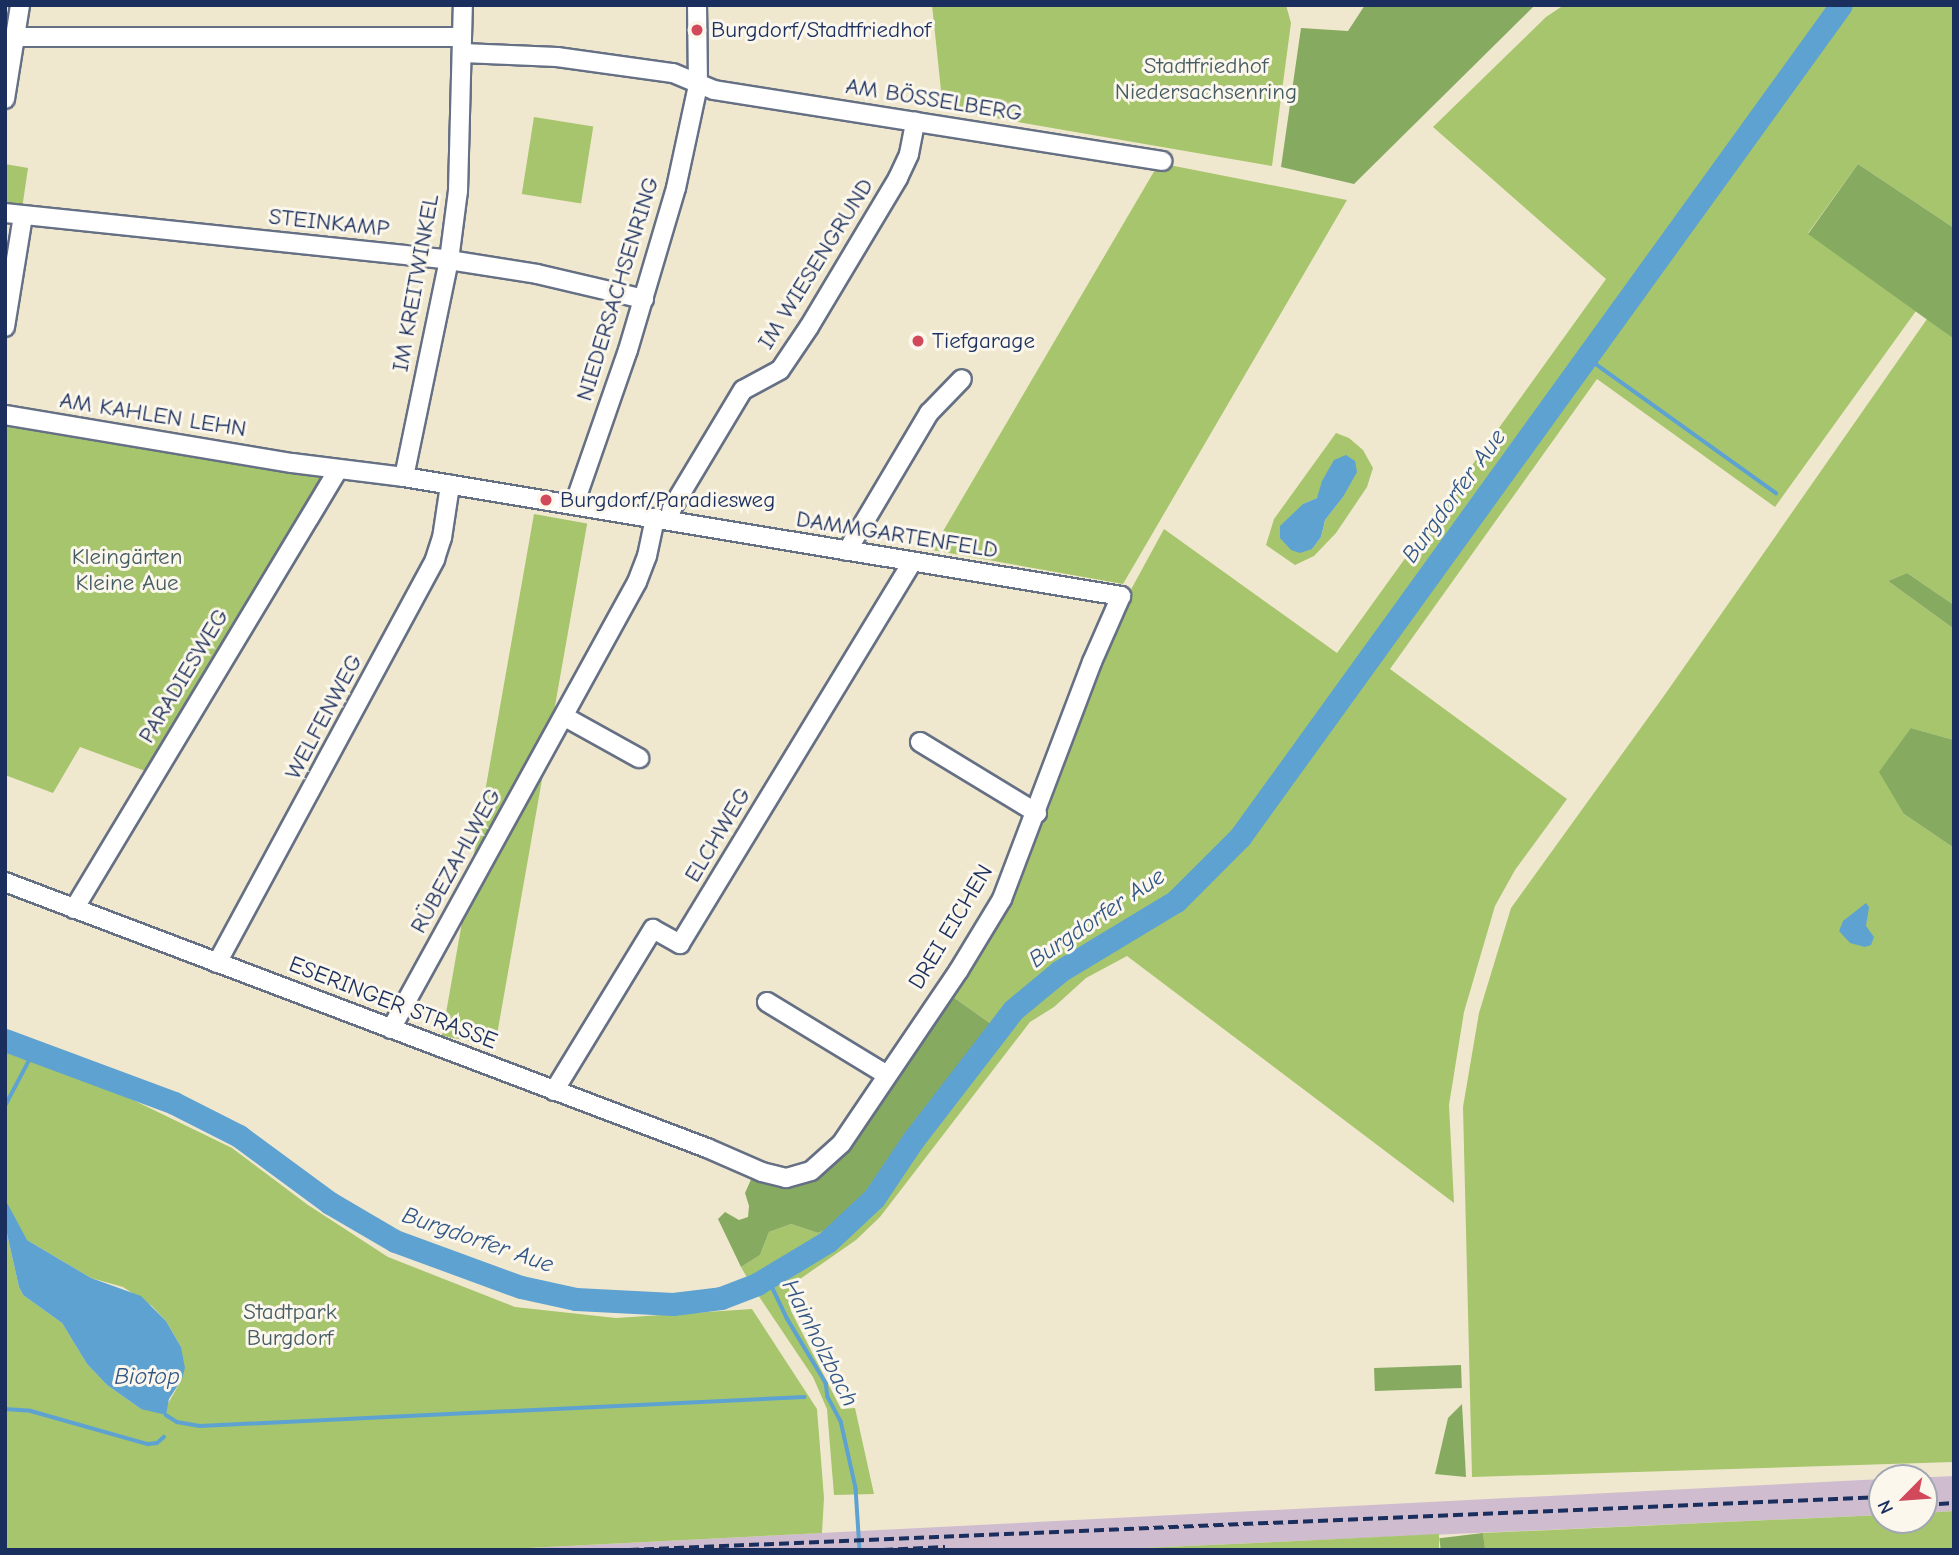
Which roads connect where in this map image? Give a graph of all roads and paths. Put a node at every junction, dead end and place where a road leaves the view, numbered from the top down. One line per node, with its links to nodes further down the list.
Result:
1 (20, 5): 4 (street)
2 (463, 5): 5 (street, IM KREITWINKEL)
3 (697, 5): 6 (street, NIEDERSACHSENRING)
4 (14, 37): 5 (street); 7 (street)
5 (463, 45): 6 (street); 11 (street, IM KREITWINKEL)
6 (698, 85): 8 (street, AM BÖSSELBERG); 12 (street, NIEDERSACHSENRING)
7 (5, 99)
8 (915, 122): 9 (street, AM BÖSSELBERG); 21 (street, IM WIESENGRUND)
9 (1162, 161)
10 (14, 215): 11 (street, STEINKAMP); 13 (street)
11 (450, 260): 12 (street, STEINKAMP); 18 (street, IM KREITWINKEL)
12 (644, 299): 20 (street, NIEDERSACHSENRING)
13 (5, 327)
14 (962, 379): 22 (street)
15 (5, 415): 16 (street, AM KAHLEN LEHN)
16 (292, 463): 17 (street, DAMMGARTENFELD)
17 (338, 470): 18 (street, DAMMGARTENFELD); 30 (street, PARADIESWEG)
18 (404, 477): 19 (street, DAMMGARTENFELD)
19 (450, 485): 20 (street, DAMMGARTENFELD); 31 (street, WELFENWEG)
20 (574, 505): 21 (street, DAMMGARTENFELD)
21 (662, 519): 22 (street, DAMMGARTENFELD); 25 (street, RÜBEZAHLWEG)
22 (847, 551): 23 (street, DAMMGARTENFELD)
23 (912, 562): 24 (street, DAMMGARTENFELD); 35 (street, ELCHWEG)
24 (1121, 596): 28 (street, DREI EICHEN)
25 (565, 717): 27 (street); 33 (street, RÜBEZAHLWEG)
26 (920, 742): 28 (street)
27 (639, 758)
28 (1037, 813): 34 (street, DREI EICHEN)
29 (5, 882): 30 (street, ESERINGER STRASSE)
30 (74, 909): 31 (street, ESERINGER STRASSE)
31 (217, 963): 33 (street, ESERINGER STRASSE)
32 (767, 1002): 34 (street)
33 (391, 1029): 35 (street, ESERINGER STRASSE)
34 (887, 1075): 36 (street, DREI EICHEN)
35 (554, 1091): 36 (street, ESERINGER STRASSE)
36 (762, 1172)

